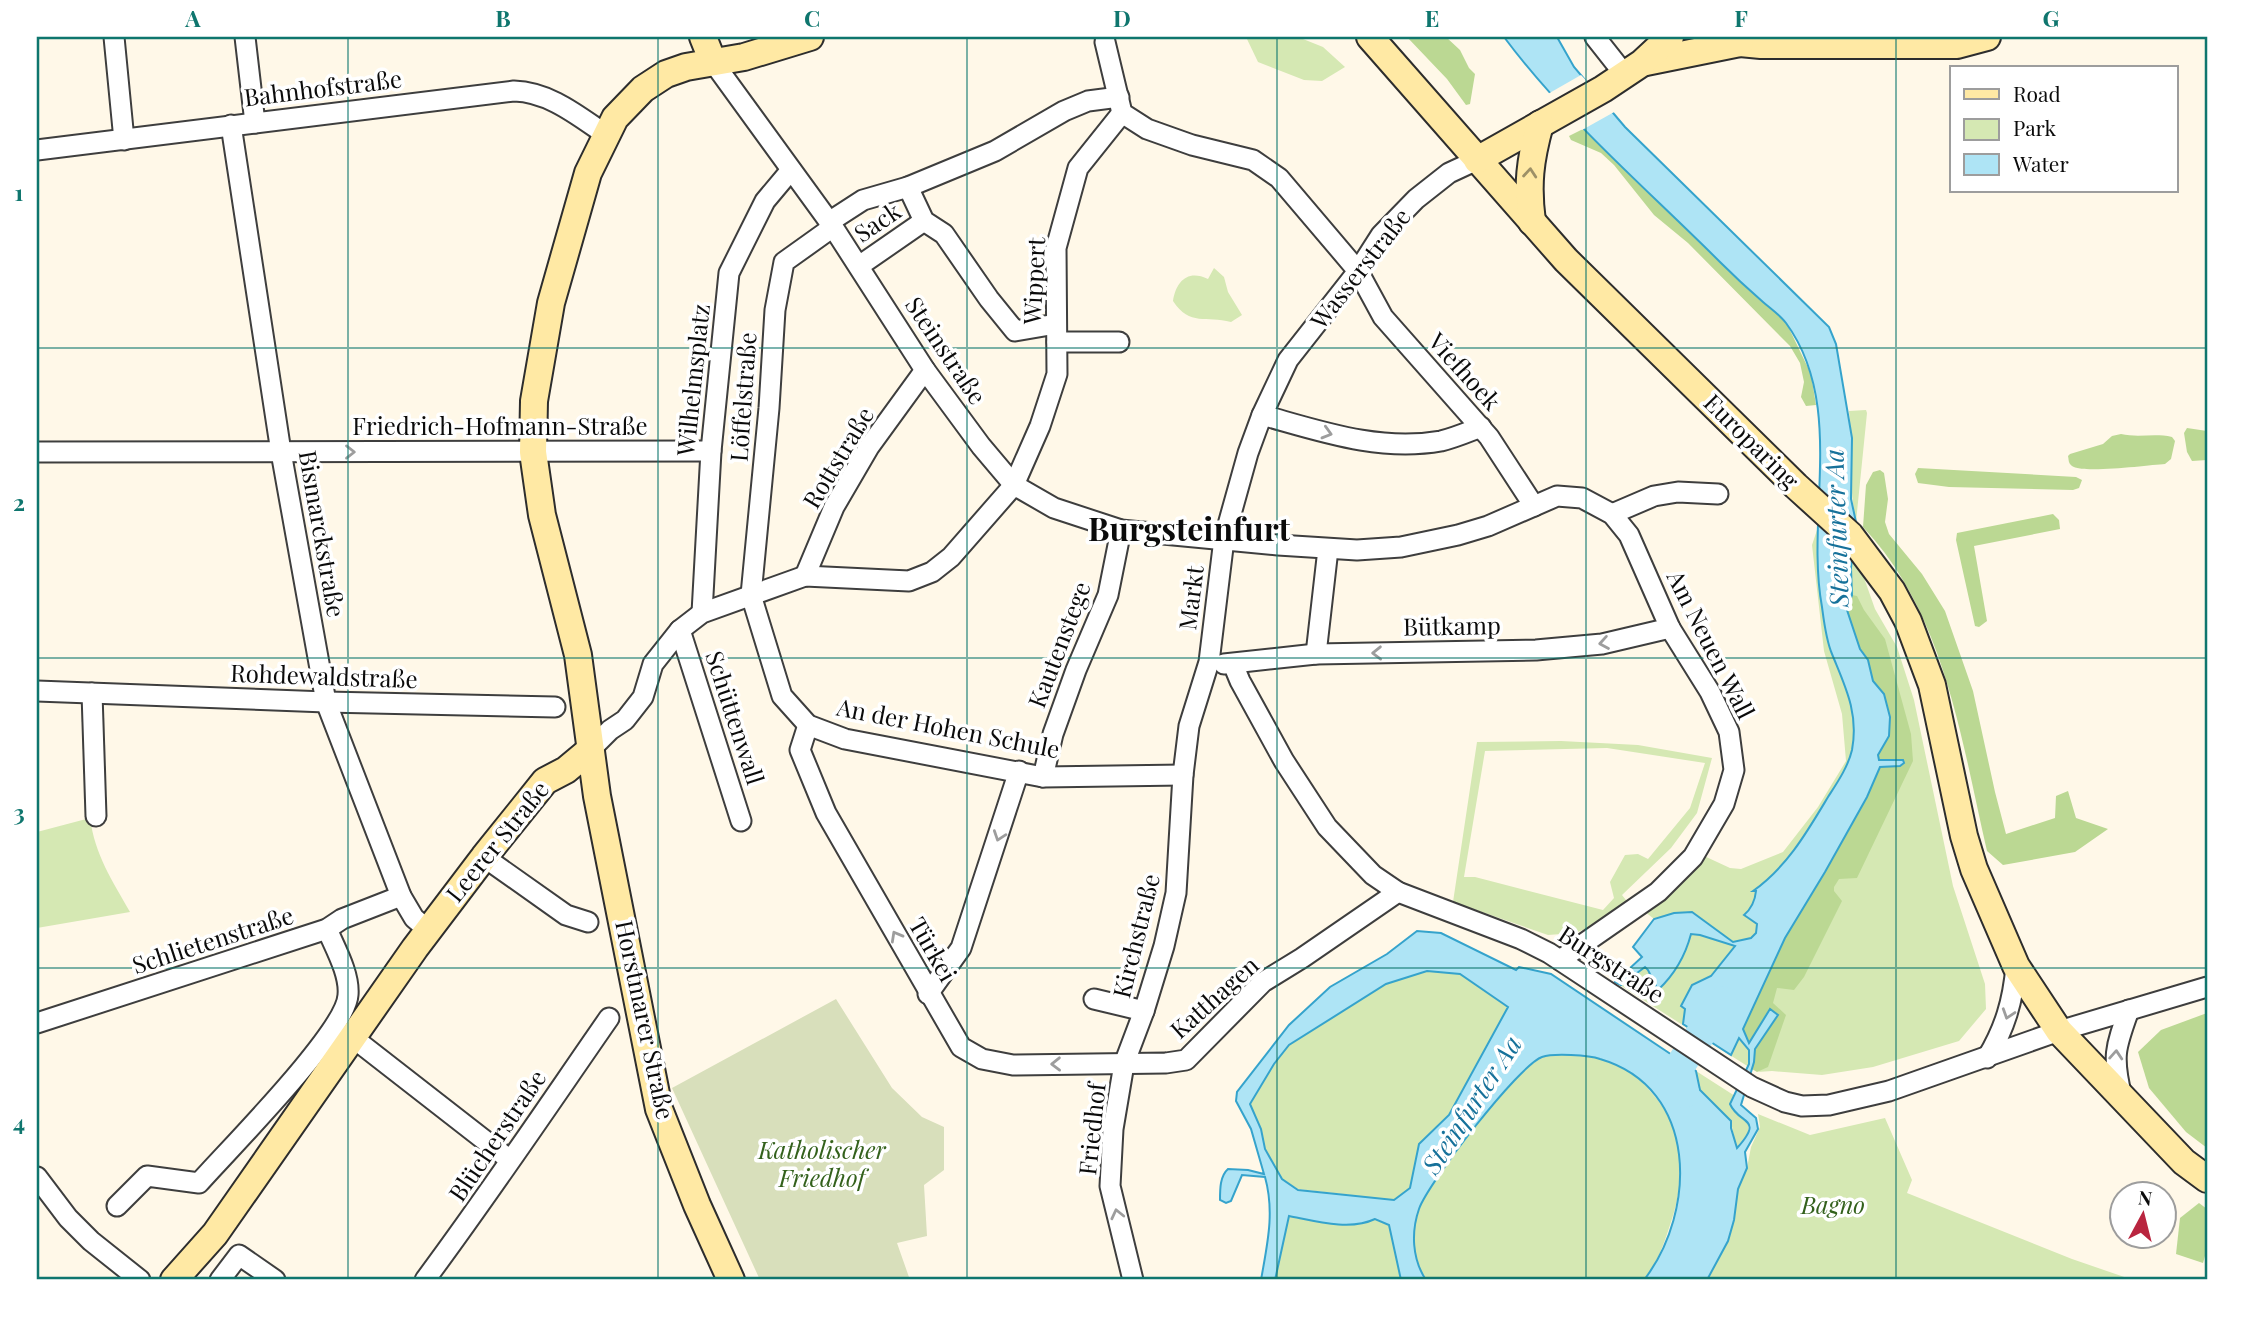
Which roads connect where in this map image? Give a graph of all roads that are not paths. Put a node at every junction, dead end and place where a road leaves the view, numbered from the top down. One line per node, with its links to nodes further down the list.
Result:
1 (114, 37): 18 (street)
2 (245, 37): 15 (street)
3 (703, 37): 11 (main road)
4 (810, 37): 11 (main road, Horstmarer Straße)
5 (1370, 37): 20 (main road, Europaring)
6 (1595, 37): 12 (street)
7 (1670, 37): 12 (main road, Wasserstraße)
8 (1987, 37): 9 (main road)
9 (1734, 40): 12 (main road)
10 (1105, 42): 13 (street)
11 (713, 62): 17 (main road, Horstmarer Straße); 21 (street, Steinstraße)
12 (1634, 69): 14 (main road, Wasserstraße)
13 (1121, 105): 22 (street, Löffelstraße); 27 (street, Viefhoek); 28 (street, Wippert)
14 (1545, 121): 20 (main road, Wasserstraße); 24 (main road, one-way to 14)
15 (255, 123): 16 (street, Bahnhofstraße); 17 (street, Bahnhofstraße)
16 (231, 125): 18 (street, Bahnhofstraße); 35 (street, Bismarckstraße)
17 (606, 134): 36 (main road, Horstmarer Straße)
18 (124, 140): 19 (street, Bahnhofstraße)
19 (37, 150)
20 (1477, 160): 24 (main road, Europaring); 27 (street, Wasserstraße)
21 (791, 170): 25 (street, Steinstraße); 33 (street, Wilhelmsplatz)
22 (908, 187): 23 (street); 25 (street, Löffelstraße)
23 (924, 221): 26 (street, Sack); 28 (street)
24 (1532, 222): 71 (main road, Europaring)
25 (831, 225): 26 (street, Steinstraße); 46 (street, Löffelstraße)
26 (859, 266): 30 (street, Steinstraße)
27 (1358, 271): 31 (street, Wasserstraße); 32 (street, Viefhoek)
28 (1057, 333): 29 (street, Wippert); 37 (street, Wippert)
29 (1119, 342)
30 (925, 370): 37 (street, Steinstraße); 45 (street, Rottstraße)
31 (1262, 415): 32 (street, one-way to 32); 43 (street, Wasserstraße)
32 (1481, 427): 40 (street, Viefhoek)
33 (711, 451): 36 (street, Friedrich-Hofmann-Straße); 47 (street, Wilhelmsplatz)
34 (37, 452): 35 (street, Friedrich-Hofmann-Straße)
35 (281, 452): 36 (street, Friedrich-Hofmann-Straße, one-way to 36); 55 (street, Bismarckstraße)
36 (533, 452): 58 (main road, Horstmarer Straße)
37 (1014, 485): 42 (street, Steinstraße); 45 (street, Leerer Straße)
38 (1718, 494): 41 (street)
39 (1557, 496): 40 (street, Steinstraße); 41 (street, Am Neuen Wall)
40 (1534, 506): 44 (street, Steinstraße)
41 (1612, 514): 48 (street, Am Neuen Wall)
42 (1121, 530): 43 (street, Steinstraße); 61 (street, Kautenstege)
43 (1224, 539): 44 (street, Steinstraße); 51 (street, Markt)
44 (1328, 549): 50 (street)
45 (805, 576): 46 (street, Leerer Straße)
46 (751, 595): 47 (street, Leerer Straße); 57 (street, An der Hohen Schule)
47 (702, 613): 49 (street, Leerer Straße)
48 (1670, 628): 50 (street, Bütkamp, one-way to 50); 70 (street, Am Neuen Wall)
49 (680, 630): 58 (street, Leerer Straße); 63 (street, Schüttenwall)
50 (1316, 654): 52 (street, Bütkamp)
51 (1209, 662): 52 (street, Markt); 60 (street, Markt)
52 (1233, 664): 65 (street, Burgstraße)
53 (37, 691): 54 (street, Rohdewaldstraße)
54 (92, 693): 55 (street, Rohdewaldstraße); 62 (street)
55 (326, 702): 56 (street, Rohdewaldstraße); 66 (street, Bismarckstraße)
56 (555, 707)
57 (808, 725): 59 (street, An der Hohen Schule); 73 (street, Türkei, one-way to 57)
58 (590, 750): 64 (main road, Leerer Straße); 93 (main road, Horstmarer Straße)
59 (1019, 771): 61 (street, An der Hohen Schule); 73 (street, one-way to 73)
60 (1183, 775): 61 (street, An der Hohen Schule); 76 (street, Kirchstraße)
61 (1043, 777)
62 (96, 816)
63 (741, 821)
64 (484, 858): 67 (street); 69 (main road, Leerer Straße)
65 (1398, 892): 70 (street, Burgstraße); 82 (street, Katthagen)
66 (401, 896): 68 (street, Schlietenstraße); 69 (street, Bismarckstraße)
67 (587, 922)
68 (327, 929): 78 (street, Schlietenstraße); 87 (street)
69 (428, 930): 80 (main road, Leerer Straße)
70 (1560, 960): 81 (street, Burgstraße)
71 (2016, 966): 79 (main road, Europaring); 81 (street, one-way to 81)
72 (2207, 987): 75 (street, Burgstraße)
73 (928, 994): 82 (street, Türkei, one-way to 73)
74 (1094, 999): 76 (street)
75 (2129, 1010): 79 (street, Burgstraße); 83 (street, one-way to 75)
76 (1144, 1011): 82 (street, Kirchstraße)
77 (609, 1018): 84 (street, Blücherstraße)
78 (37, 1023)
79 (2059, 1031): 81 (street, Burgstraße); 83 (main road, Europaring)
80 (352, 1037): 84 (street); 89 (main road, Leerer Straße)
81 (1987, 1058)
82 (1124, 1063): 94 (street, Friedhof, one-way to 82)
83 (2123, 1100): 86 (main road, Europaring)
84 (510, 1160): 92 (street, Blücherstraße)
85 (37, 1177): 88 (street)
86 (2207, 1179)
87 (117, 1206)
88 (140, 1280)
89 (174, 1280)
90 (220, 1280): 91 (street)
91 (275, 1280)
92 (425, 1280)
93 (732, 1280)
94 (1133, 1280)

